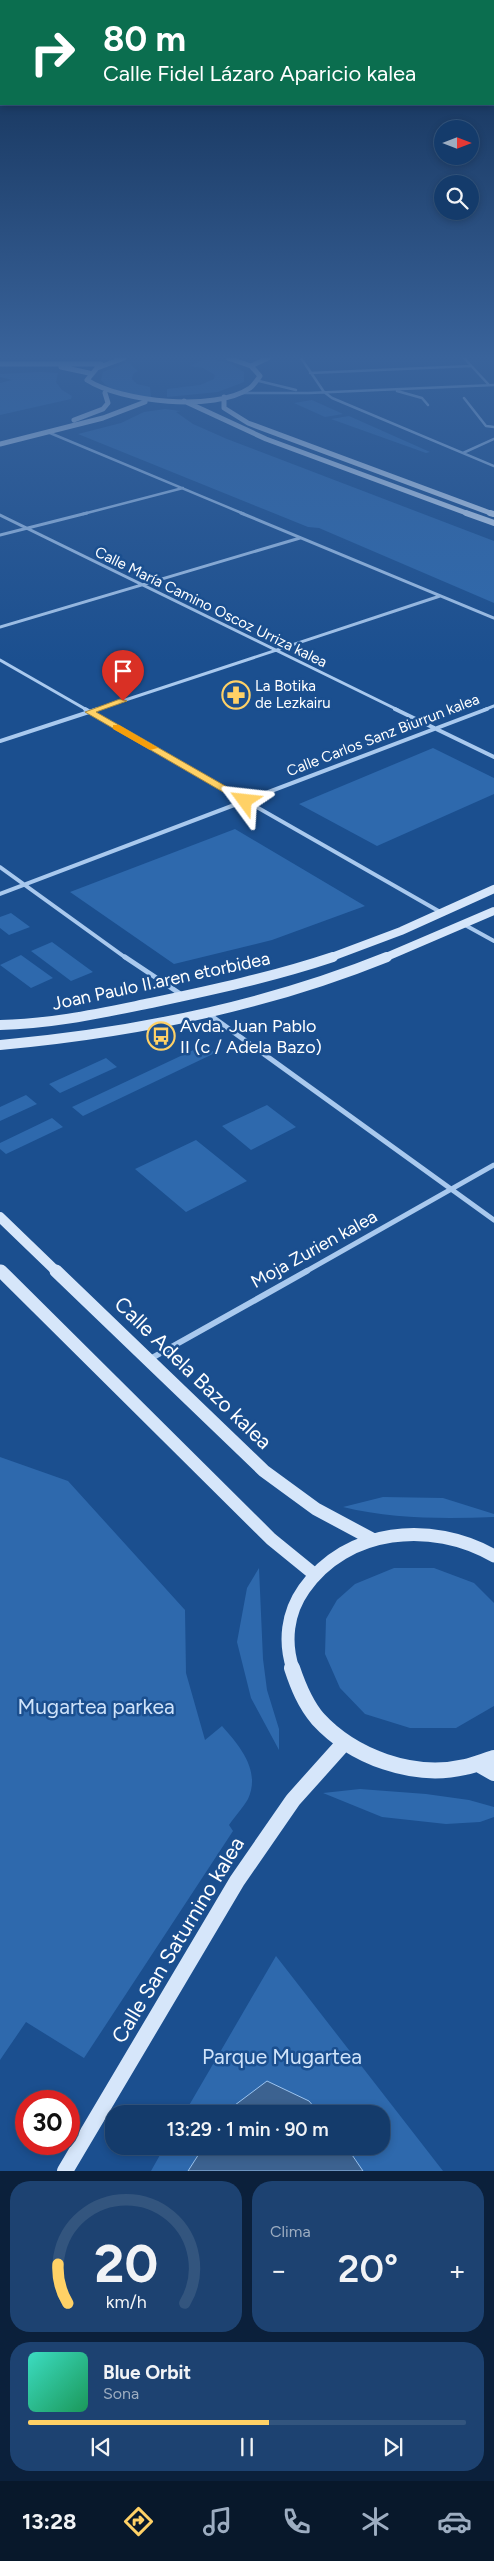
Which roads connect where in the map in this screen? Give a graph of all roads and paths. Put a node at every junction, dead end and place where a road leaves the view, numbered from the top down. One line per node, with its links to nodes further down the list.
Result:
1 (114, 459): 6 (street)
2 (321, 459): 9 (street)
3 (346, 459): 7 (street)
4 (478, 459): 5 (street)
5 (494, 466)
6 (183, 488): 10 (street); 12 (street)
7 (494, 514)
8 (0, 515): 10 (street, Calle María Camino Oscoz Urriza kalea)
9 (494, 523)
10 (28, 528): 11 (street); 13 (street, Calle María Camino Oscoz Urriza kalea)
11 (0, 536)
12 (301, 538): 13 (street); 14 (street)
13 (140, 585): 16 (street); 17 (street, Calle María Camino Oscoz Urriza kalea)
14 (440, 596): 15 (street); 17 (street)
15 (494, 618)
16 (0, 627)
17 (275, 652): 20 (street); 21 (street, Calle María Camino Oscoz Urriza kalea)
18 (0, 660): 20 (street)
19 (494, 706): 21 (street, Calle Carlos Sanz Biurrun kalea)
20 (89, 712): 22 (street); 24 (street)
21 (435, 729): 23 (street, Calle María Camino Oscoz Urriza kalea); 24 (street, Calle Carlos Sanz Biurrun kalea)
22 (0, 741)
23 (494, 757)
24 (245, 801): 26 (street, Calle Carlos Sanz Biurrun kalea); 30 (street)
25 (0, 867): 26 (street)
26 (25, 885): 28 (street, Calle Carlos Sanz Biurrun kalea); 33 (street)
27 (494, 889): 30 (street, Joan Paulo II.aren etorbidea)
28 (0, 894)
29 (494, 911): 31 (street, Joan Paulo II.aren etorbidea)
30 (442, 913): 33 (street, Joan Paulo II.aren etorbidea)
31 (465, 925): 32 (street); 34 (street, Joan Paulo II.aren etorbidea)
32 (494, 941)
33 (184, 996): 35 (street, Joan Paulo II.aren etorbidea)
34 (207, 1013): 36 (street, Joan Paulo II.aren etorbidea); 38 (street)
35 (0, 1025)
36 (0, 1045)
37 (494, 1165): 38 (street, Moja Zurien kalea)
38 (451, 1190): 40 (street); 42 (street, Moja Zurien kalea)
39 (0, 1217): 42 (street, Calle Adela Bazo kalea)
40 (494, 1220)
41 (0, 1270): 45 (street)
42 (150, 1359): 43 (street, Calle Adela Bazo kalea)
43 (372, 1539): 44 (street); 45 (street)
44 (494, 1556)
45 (314, 1574): 46 (street)
46 (344, 1743): 47 (street); 49 (street, Calle San Saturnino kalea)
47 (487, 1761): 48 (street)
48 (494, 1773)
49 (65, 2171)

